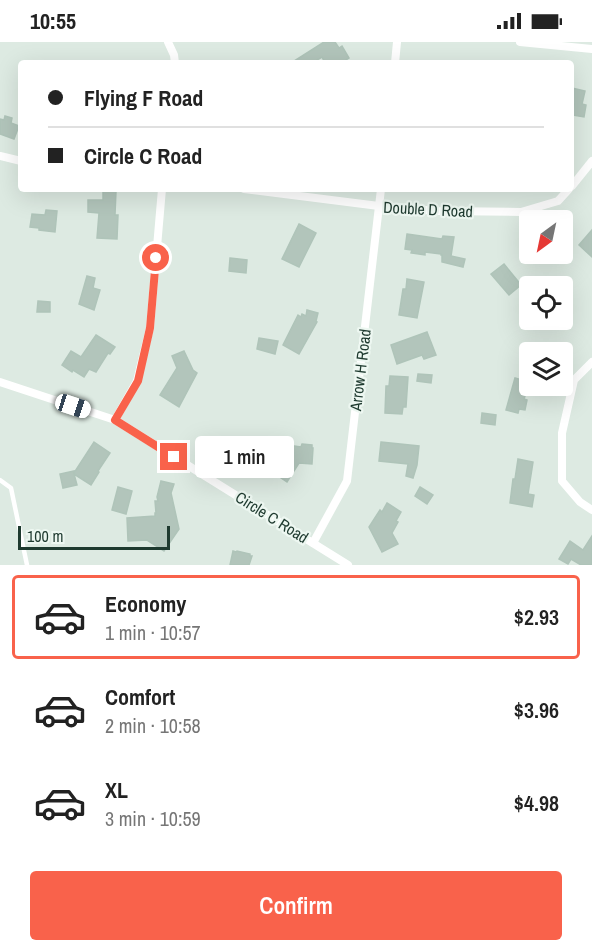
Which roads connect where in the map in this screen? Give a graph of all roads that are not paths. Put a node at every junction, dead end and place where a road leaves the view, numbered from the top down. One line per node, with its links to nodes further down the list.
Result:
1 (168, 42): 5 (street)
2 (397, 42): 6 (street)
3 (520, 42): 4 (street)
4 (592, 49)
5 (175, 60)
6 (395, 60)
7 (0, 156): 8 (street)
8 (18, 160)
9 (592, 161): 10 (street, Double D Road)
10 (574, 182)
11 (162, 192): 18 (street)
12 (268, 192): 15 (street, Double D Road)
13 (381, 192): 15 (street, Arrow H Road)
14 (566, 192): 15 (street, Double D Road)
15 (379, 206): 21 (street, Arrow H Road)
16 (592, 362): 20 (street)
17 (0, 382): 18 (street, Circle C Road)
18 (115, 420): 21 (street, Circle C Road)
19 (0, 480): 22 (lane)
20 (592, 510)
21 (313, 543): 23 (street, Circle C Road)
22 (27, 565)
23 (348, 565)

